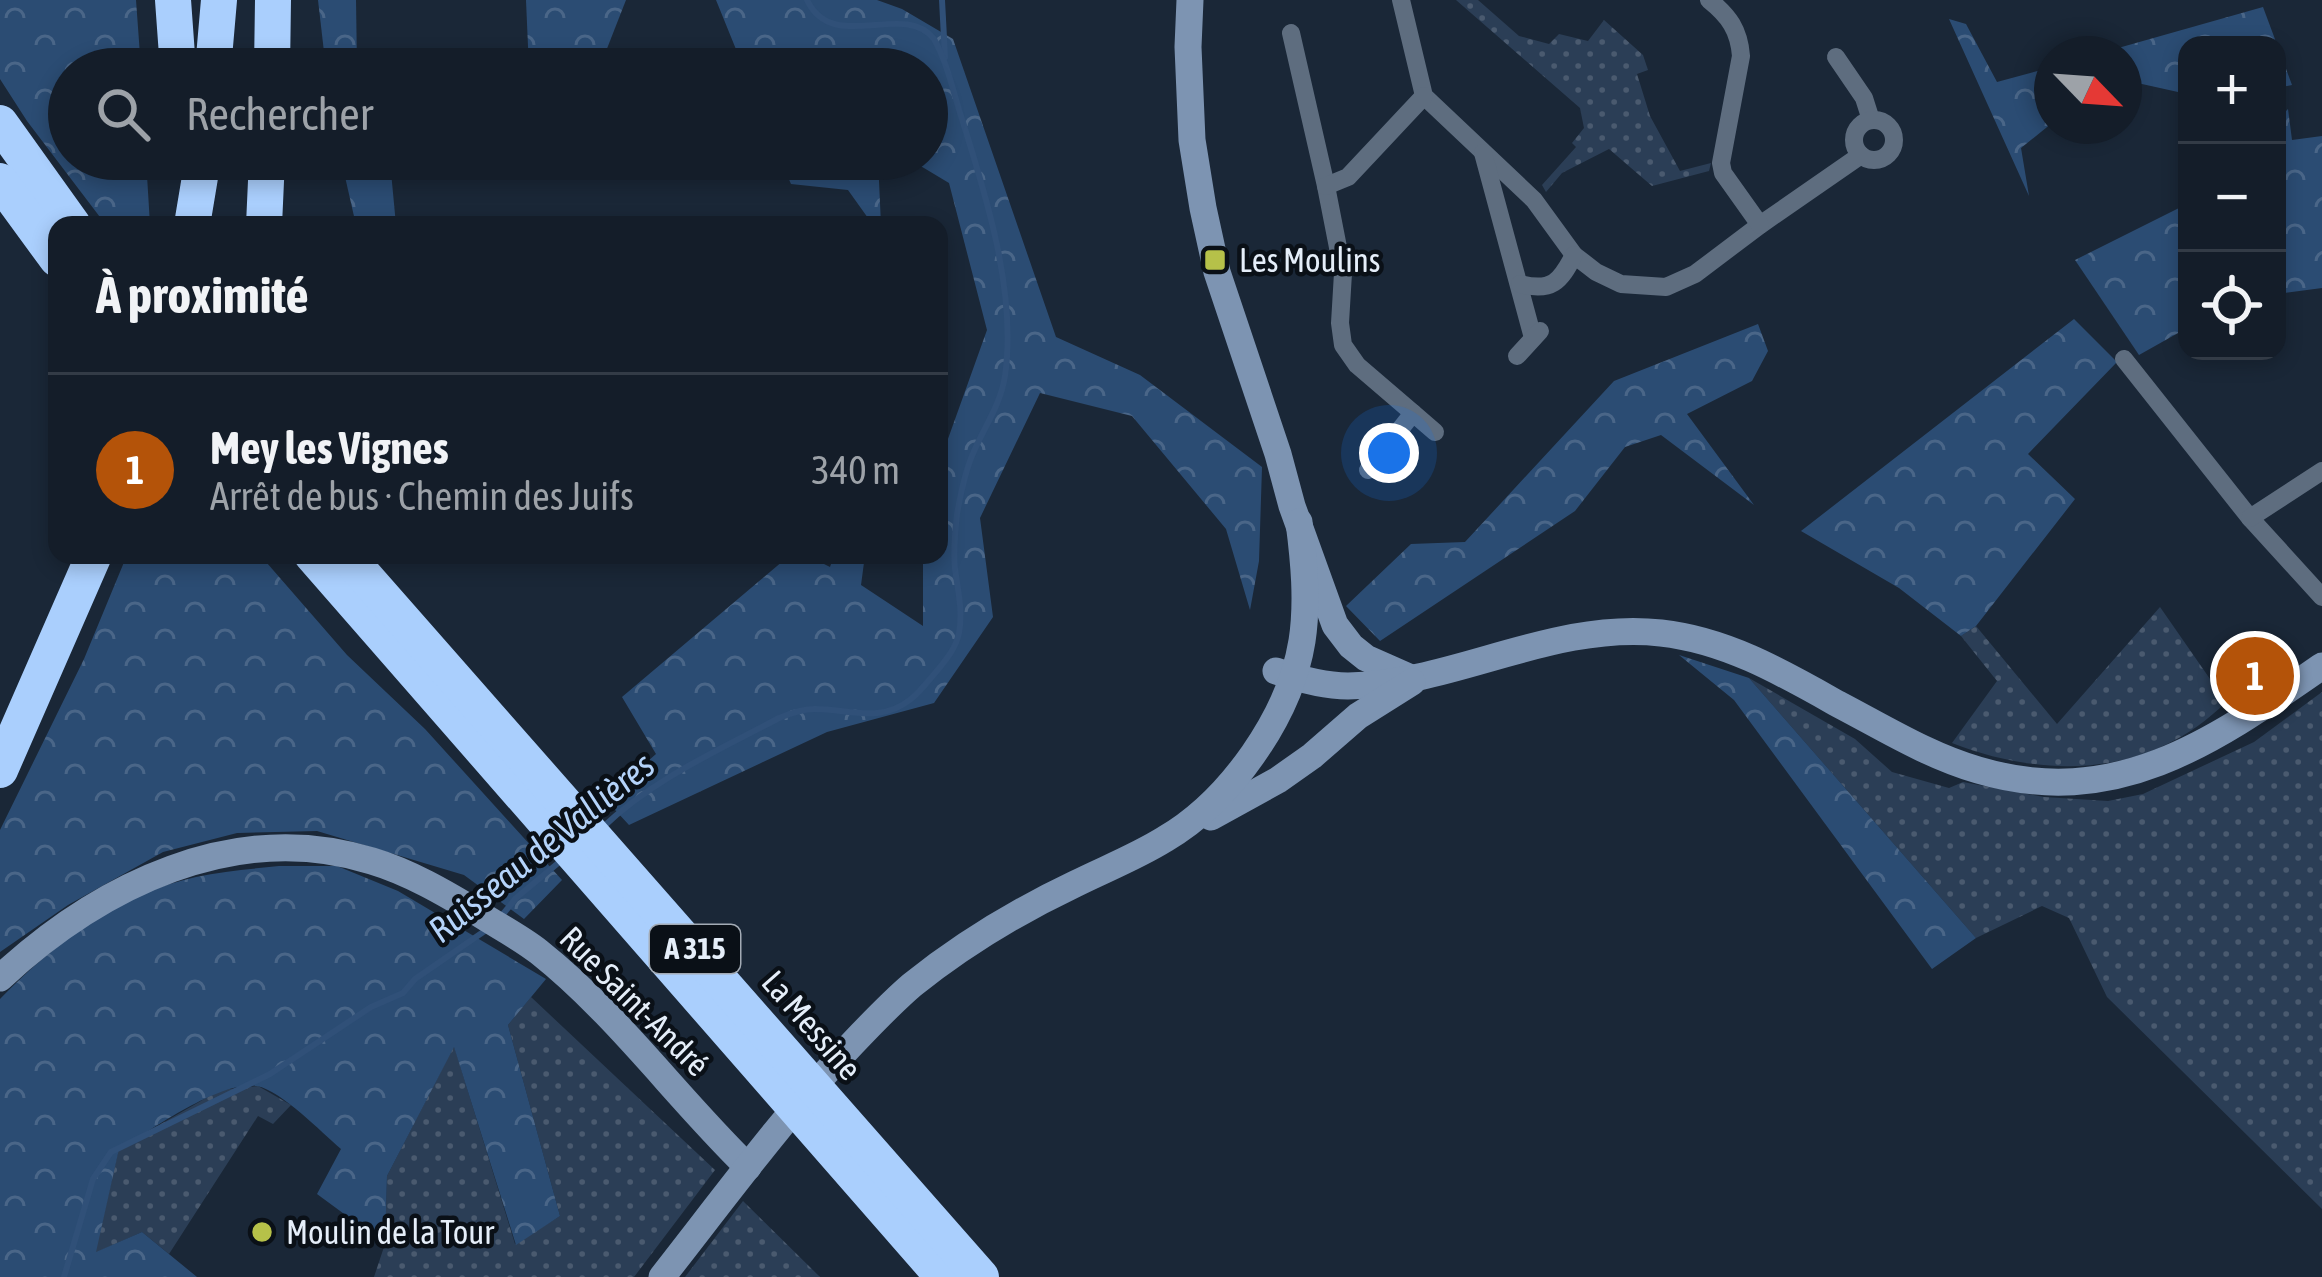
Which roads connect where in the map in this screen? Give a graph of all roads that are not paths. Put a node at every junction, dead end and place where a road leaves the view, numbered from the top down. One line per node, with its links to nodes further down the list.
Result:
1 (173, 0): 8 (highway)
2 (219, 0): 9 (highway)
3 (273, 0): 10 (highway)
4 (1190, 0): 36 (main road)
5 (1401, 0): 12 (street)
6 (1709, 0): 26 (street)
7 (1291, 33): 21 (street)
8 (176, 48)
9 (215, 48)
10 (272, 48)
11 (1836, 57): 13 (street)
12 (1424, 96): 15 (street); 21 (street)
13 (1871, 120): 16 (street); 16 (street)
14 (0, 122): 22 (highway)
15 (1481, 149): 28 (street); 29 (street)
16 (1861, 155): 26 (street)
17 (178, 180): 23 (highway)
18 (200, 180): 24 (highway)
19 (266, 180): 25 (highway)
20 (0, 181): 27 (highway)
21 (1326, 186): 32 (street)
22 (67, 216)
23 (176, 216)
24 (194, 216)
25 (264, 216)
26 (1760, 225): 28 (street)
27 (48, 247)
28 (1574, 255): 29 (street)
29 (1520, 284): 30 (street)
30 (1517, 356)
31 (2124, 359): 37 (street)
32 (1413, 413): 33 (street); 34 (street)
33 (1436, 432)
34 (1368, 470)
35 (2322, 471): 37 (street)
36 (1295, 514): 45 (main road); 46 (main road)
37 (2250, 518): 42 (street)
38 (88, 564): 48 (highway)
39 (320, 564): 47 (highway, La Messine / A 315)
40 (354, 564): 44 (highway, La Messine / A 315)
41 (374, 564): 44 (highway)
42 (2322, 597)
43 (2322, 666): 46 (main road)
44 (445, 668): 47 (highway, La Messine / A 315)
45 (1284, 673): 46 (main road); 49 (main road); 50 (main road)
46 (1416, 679): 49 (main road)
47 (513, 765): 52 (highway, La Messine / A 315)
48 (0, 770)
49 (1169, 837): 50 (main road)
50 (1072, 885): 53 (main road)
51 (0, 978): 53 (main road, Rue Saint-André)
52 (854, 1153): 55 (highway, La Messine / A 315); 56 (highway, La Messine / A 315)
53 (748, 1167): 54 (main road)
54 (662, 1277)
55 (943, 1277)
56 (981, 1277)

